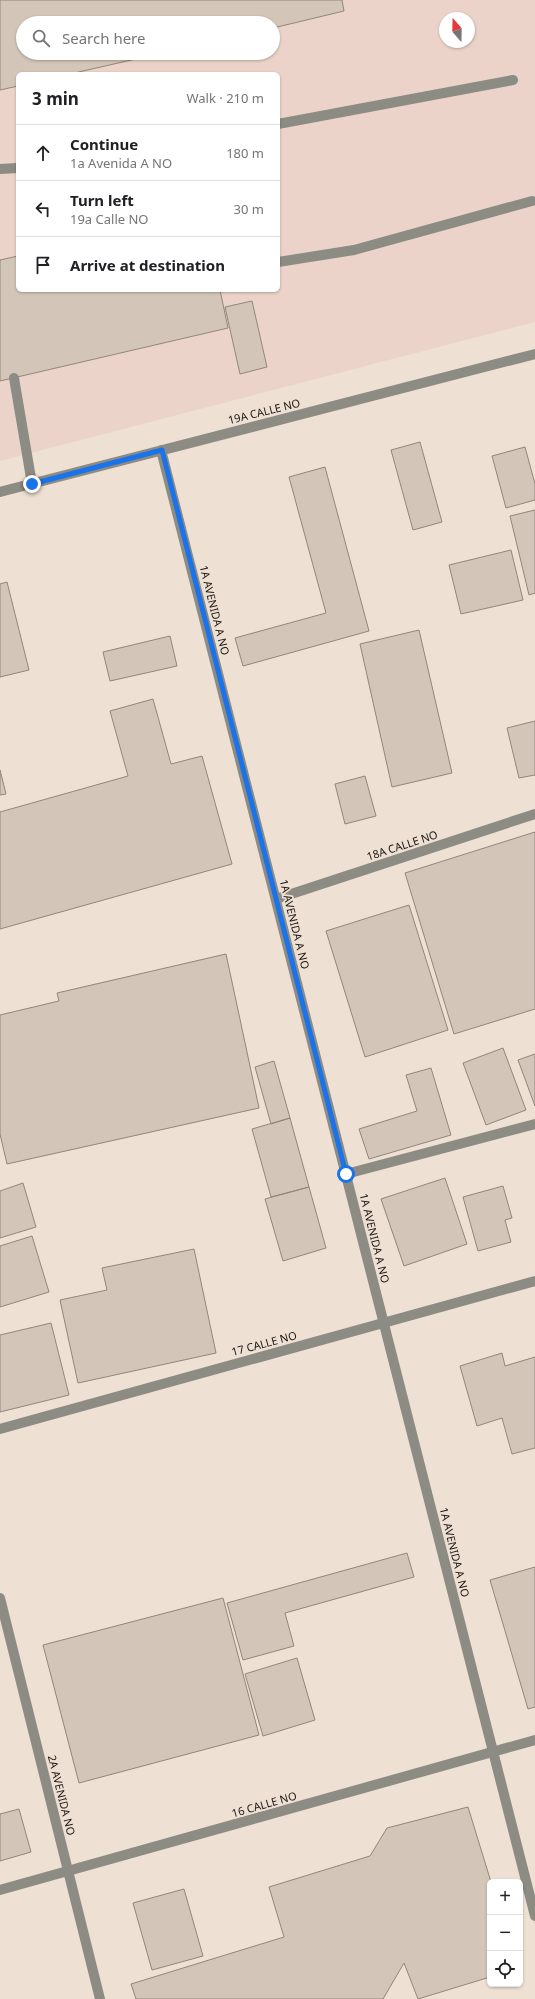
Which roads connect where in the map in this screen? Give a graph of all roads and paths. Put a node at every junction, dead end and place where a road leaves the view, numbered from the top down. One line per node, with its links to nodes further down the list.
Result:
1 (513, 80): 2 (street)
2 (280, 124)
3 (16, 168): 4 (street)
4 (0, 169)
5 (532, 201): 6 (street)
6 (280, 262)
7 (535, 354): 9 (street, 19A CALLE NO)
8 (14, 378): 10 (street)
9 (162, 450): 10 (street, 19A CALLE NO); 13 (street, 1A AVENIDA A NO)
10 (32, 484): 11 (street, 19A CALLE NO)
11 (0, 492)
12 (535, 814): 13 (street, 18A CALLE NO)
13 (276, 899): 15 (street, 1A AVENIDA A NO)
14 (535, 1124): 15 (street)
15 (346, 1174): 17 (street, 1A AVENIDA A NO)
16 (535, 1281): 17 (street, 17 CALLE NO)
17 (384, 1323): 18 (street, 17 CALLE NO); 21 (street, 1A AVENIDA A NO)
18 (0, 1429)
19 (0, 1598): 22 (street, 2A AVENIDA NO)
20 (535, 1740): 21 (street, 16 CALLE NO)
21 (493, 1752): 22 (street, 16 CALLE NO); 24 (street, 1A AVENIDA A NO)
22 (68, 1871): 23 (street, 16 CALLE NO); 25 (street, 2A AVENIDA NO)
23 (0, 1890)
24 (535, 1916)
25 (100, 1999)

